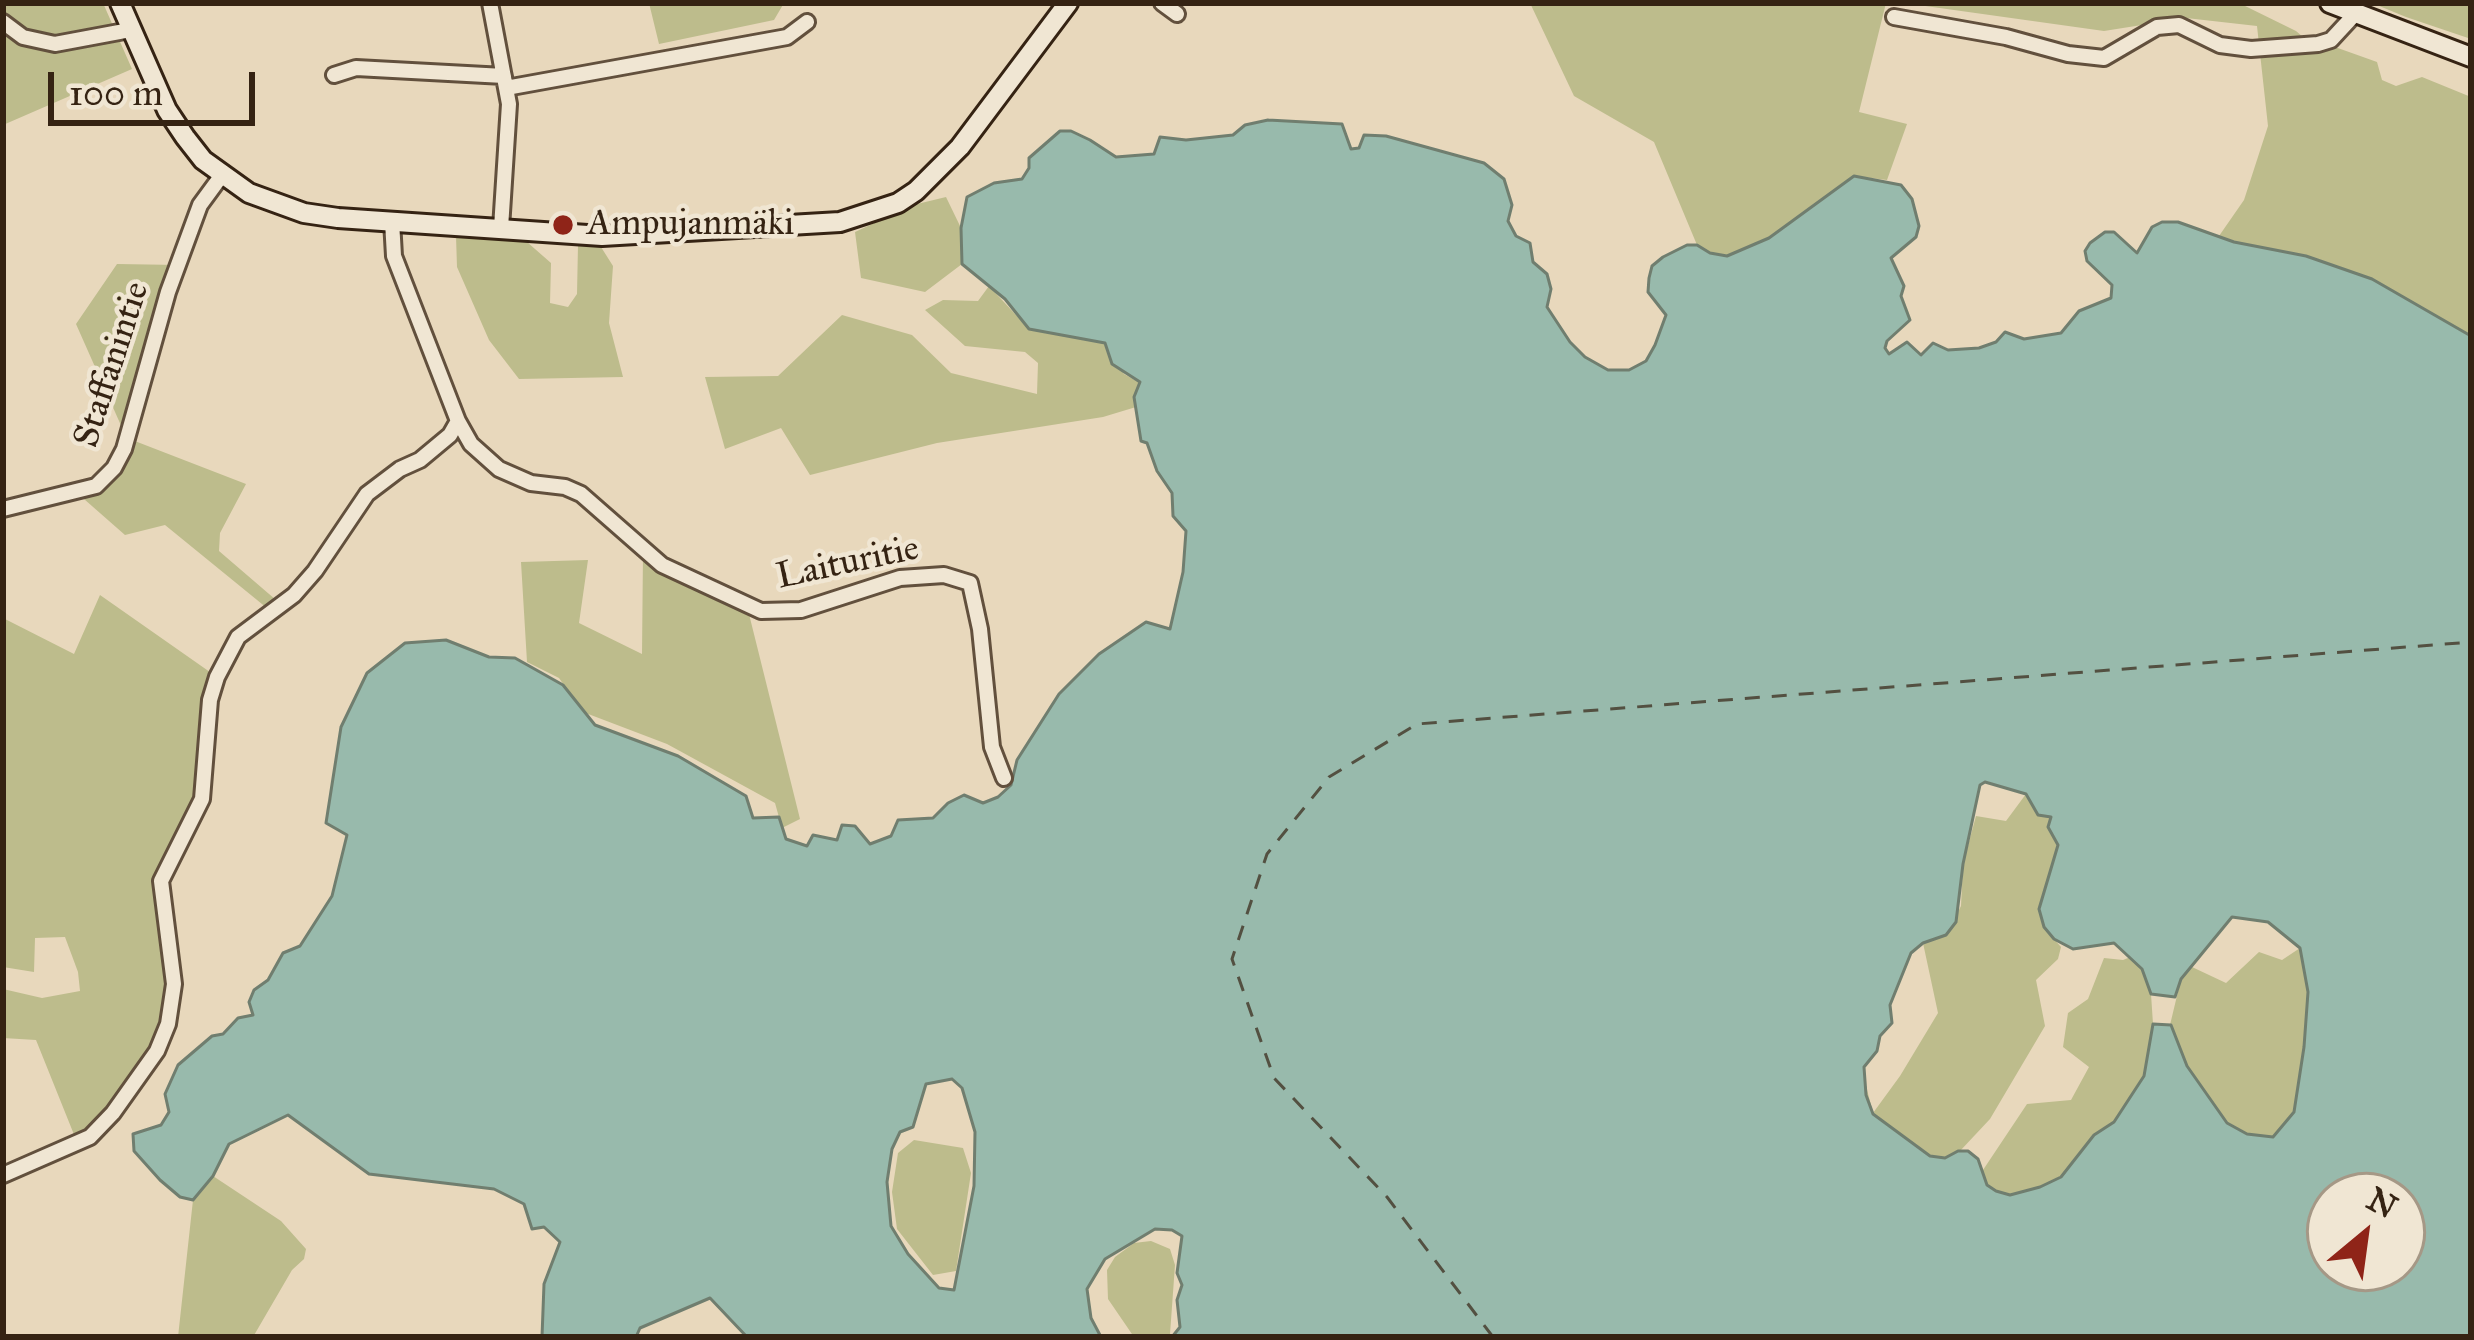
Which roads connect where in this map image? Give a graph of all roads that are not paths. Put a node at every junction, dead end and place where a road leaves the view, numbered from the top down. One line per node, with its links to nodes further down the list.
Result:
1 (120, 3): 11 (street)
2 (490, 3): 14 (street)
3 (1068, 3): 17 (street)
4 (1162, 3): 7 (street)
5 (2330, 3): 6 (street)
6 (2356, 13): 8 (street); 12 (street)
7 (1177, 14)
8 (1894, 17)
9 (3, 22): 11 (street)
10 (807, 22): 14 (street)
11 (130, 30): 15 (street)
12 (2471, 57)
13 (334, 75): 14 (street)
14 (505, 82): 17 (street)
15 (222, 175): 16 (street); 19 (street, Staffanintie)
16 (392, 221): 17 (street); 18 (street)
17 (501, 228)
18 (458, 421): 20 (street, Laituritie); 21 (street)
19 (3, 509)
20 (1004, 778)
21 (3, 1175)

